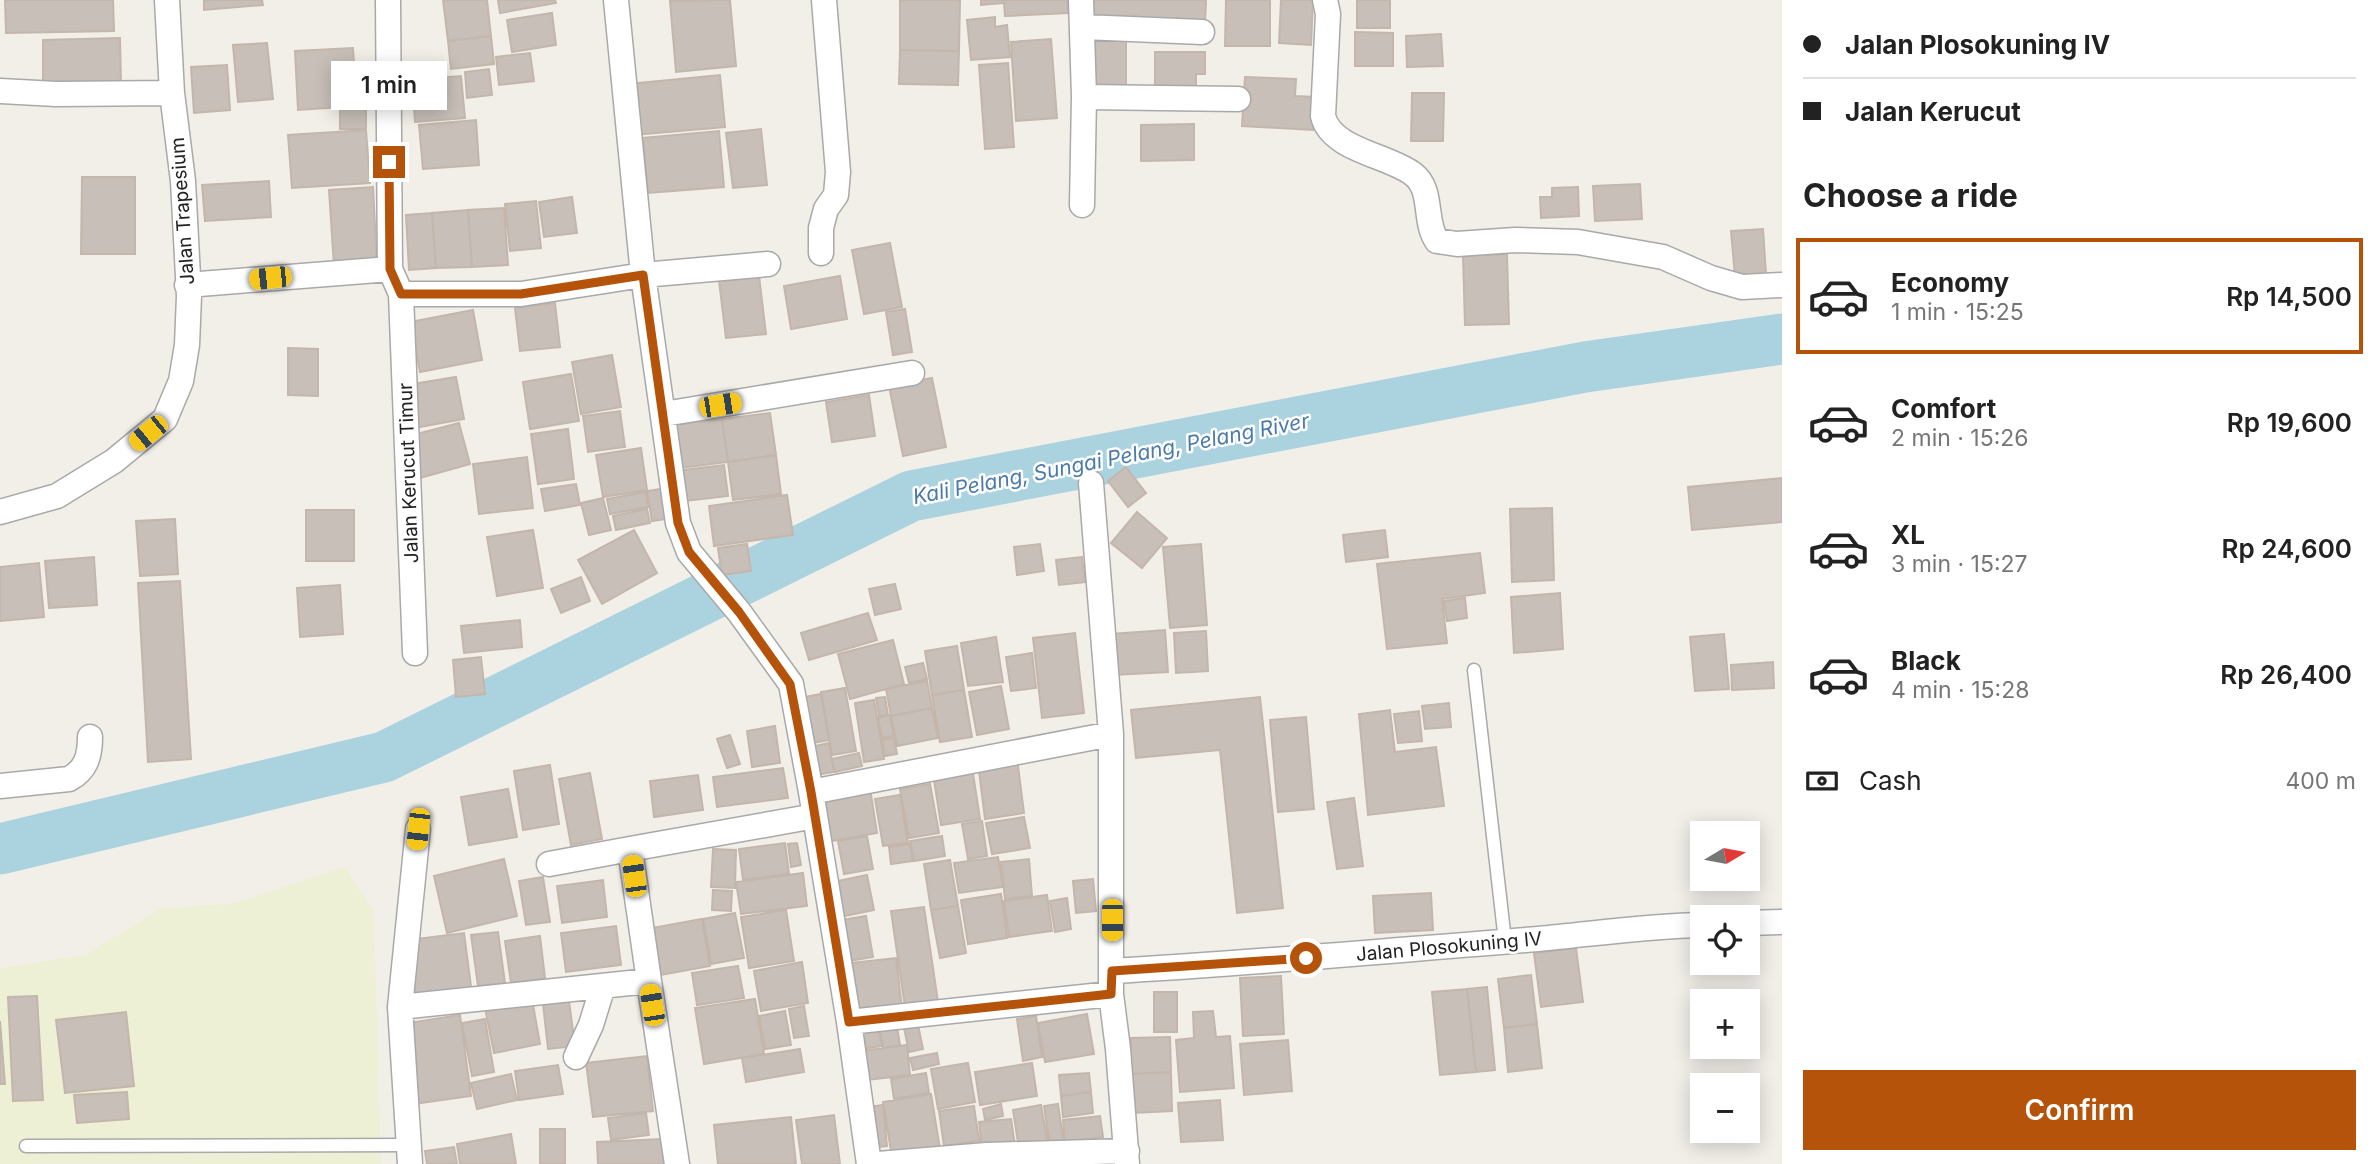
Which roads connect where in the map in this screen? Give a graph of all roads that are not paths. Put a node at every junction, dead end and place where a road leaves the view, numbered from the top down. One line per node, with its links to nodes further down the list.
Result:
1 (167, 0): 10 (street, Jalan Trapesium)
2 (388, 0): 16 (street)
3 (617, 0): 17 (street)
4 (824, 0): 14 (street)
5 (1081, 0): 7 (street)
6 (1325, 0): 19 (street)
7 (1083, 27): 8 (street); 11 (street)
8 (1202, 32)
9 (0, 91): 10 (street)
10 (172, 93): 18 (street, Jalan Trapesium)
11 (1084, 97): 12 (street); 13 (street)
12 (1238, 99)
13 (1082, 205)
14 (821, 253)
15 (768, 264): 17 (street)
16 (390, 269): 18 (street); 20 (street)
17 (643, 275): 20 (street); 22 (street)
18 (187, 285): 24 (street, Jalan Trapesium)
19 (1782, 285)
20 (401, 294): 25 (street, Jalan Kerucut Timur)
21 (912, 373): 22 (street)
22 (664, 414): 30 (street)
23 (1091, 483): 27 (street)
24 (0, 512)
25 (415, 653)
26 (1474, 670): 37 (lane)
27 (1111, 734): 30 (street); 39 (street)
28 (90, 737): 29 (street)
29 (0, 786)
30 (813, 804): 32 (street); 42 (street)
31 (418, 829): 41 (street)
32 (630, 849): 33 (street); 38 (street)
33 (549, 864)
34 (1782, 922): 35 (street)
35 (1760, 923)
36 (1690, 925): 37 (street, Jalan Plosokuning IV)
37 (1505, 941): 39 (street, Jalan Plosokuning IV)
38 (649, 981): 40 (street); 47 (street)
39 (1111, 983): 42 (street, Jalan Plosokuning IV); 46 (street)
40 (603, 986): 41 (street); 43 (street)
41 (400, 1007): 45 (street)
42 (849, 1022): 48 (street)
43 (576, 1057)
44 (26, 1146): 45 (lane)
45 (410, 1155)
46 (1127, 1157): 49 (street)
47 (677, 1164)
48 (869, 1164)
49 (877, 1164)

